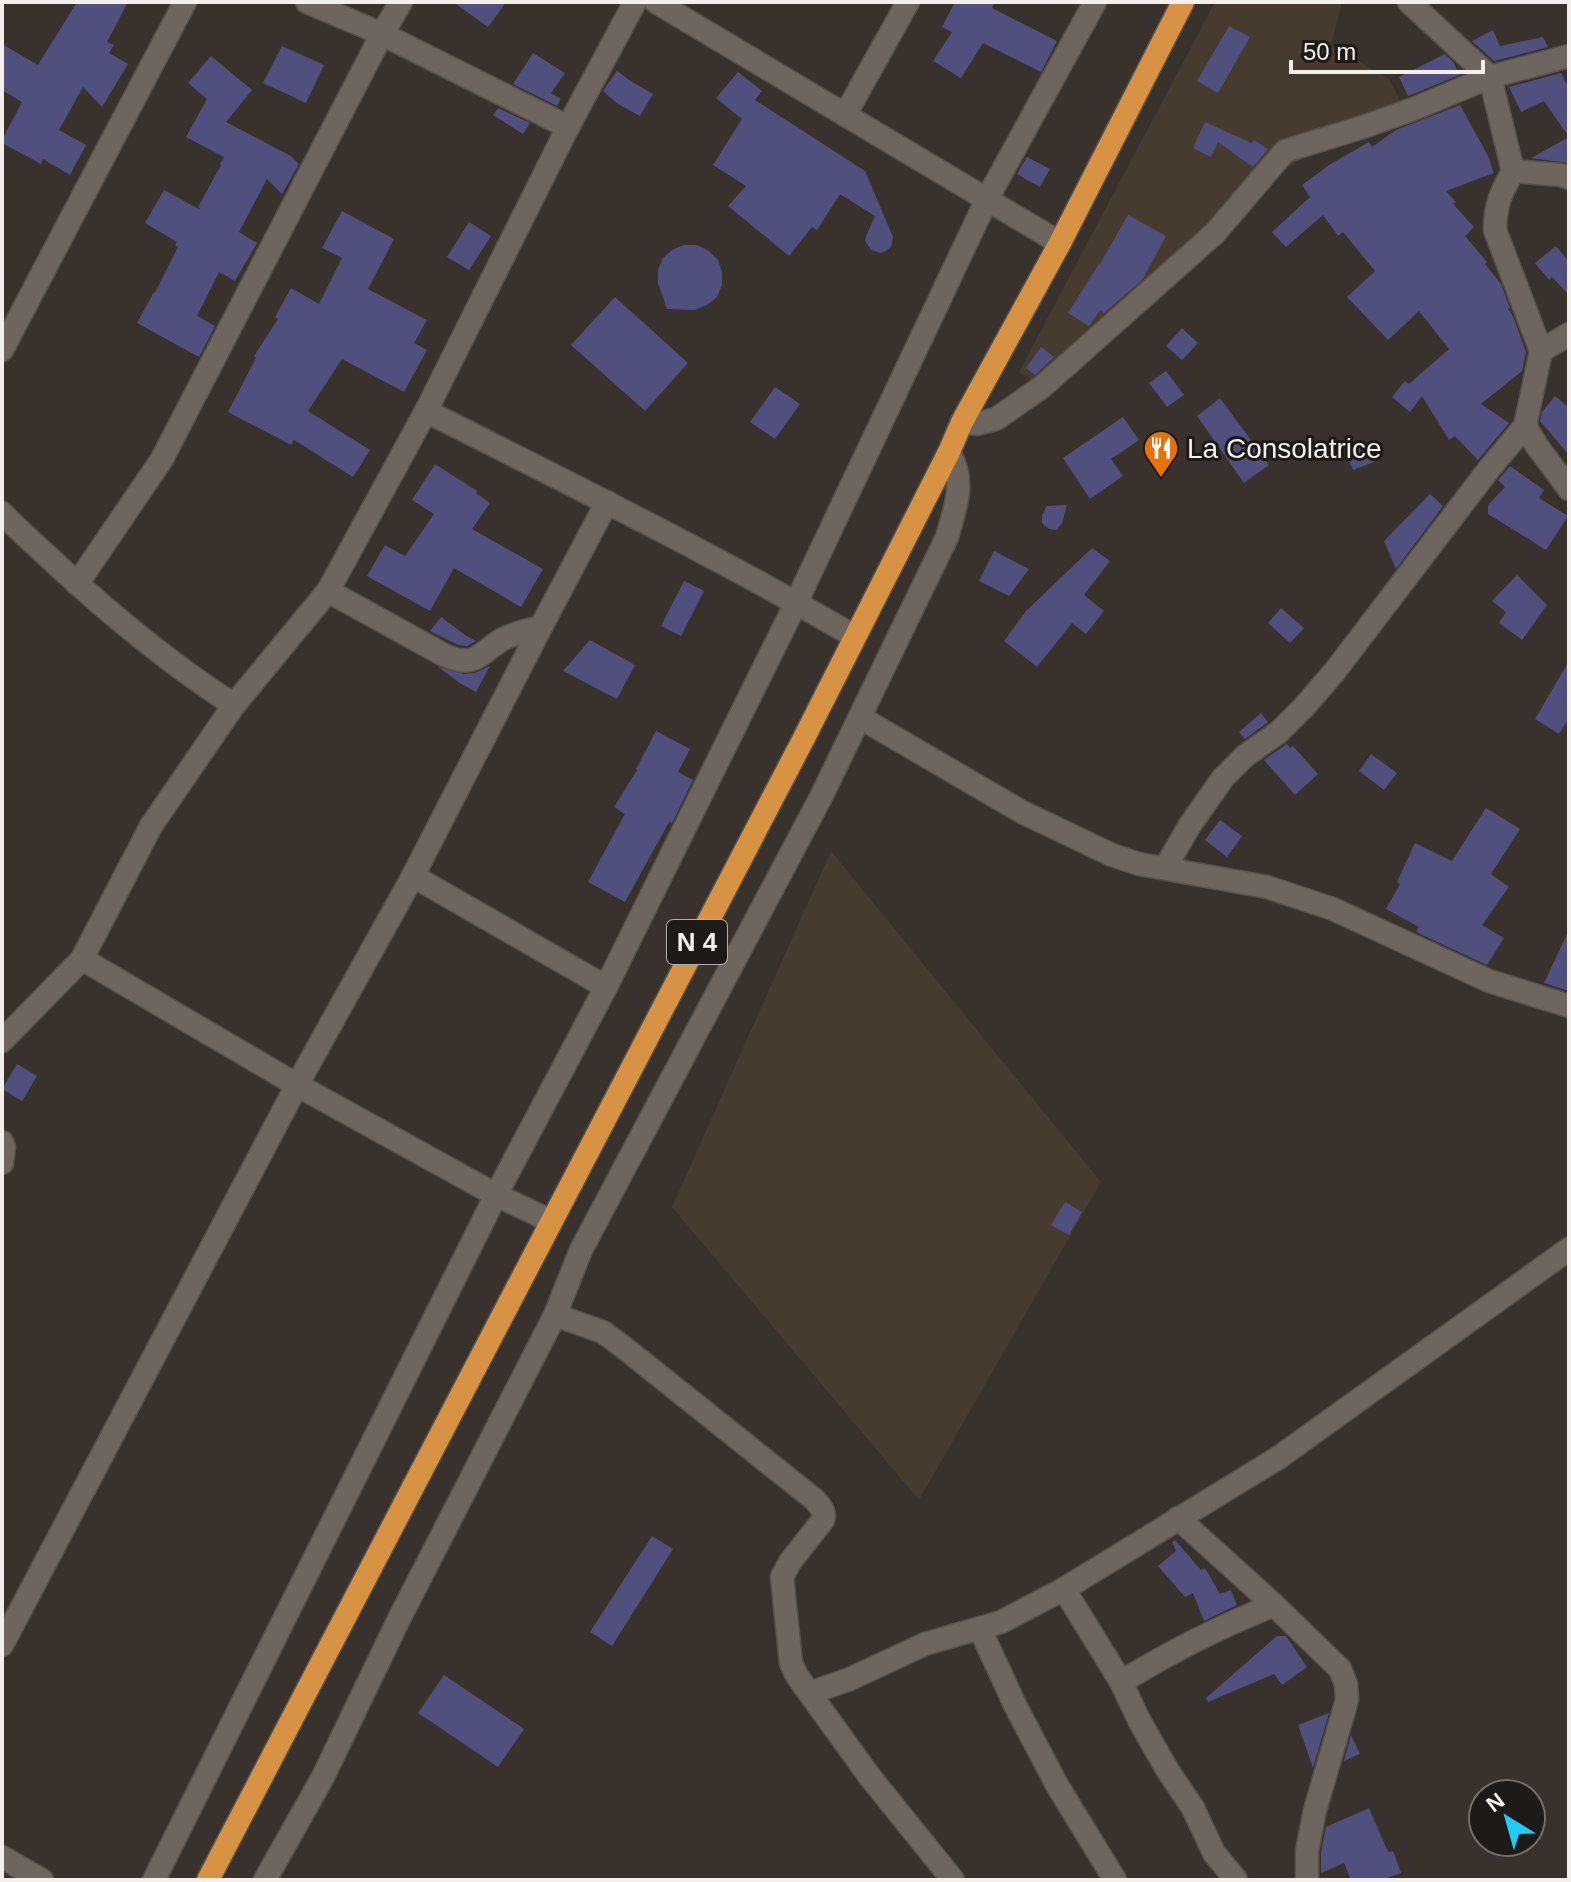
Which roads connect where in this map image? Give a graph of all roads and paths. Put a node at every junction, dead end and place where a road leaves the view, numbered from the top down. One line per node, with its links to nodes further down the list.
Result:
1 (185, 2): 20 (street)
2 (307, 2): 10 (street)
3 (401, 2): 10 (street)
4 (635, 2): 14 (street)
5 (656, 2): 13 (street)
6 (908, 2): 13 (street)
7 (1095, 2): 17 (street)
8 (1183, 2): 18 (highway, N 4)
9 (1409, 2): 12 (street)
10 (382, 34): 14 (street); 29 (street)
11 (1569, 56): 12 (street)
12 (1490, 77): 15 (street); 23 (street)
13 (845, 115): 17 (street)
14 (568, 127): 22 (street)
15 (1513, 171): 16 (street); 21 (street)
16 (1569, 178)
17 (987, 199): 18 (street); 31 (street)
18 (1060, 243): 23 (highway, N 4)
19 (1569, 334): 21 (street)
20 (2, 350)
21 (1541, 351): 24 (street)
22 (426, 411): 27 (street); 30 (street)
23 (962, 422): 25 (highway, N 4)
24 (1525, 426): 26 (street); 36 (street)
25 (949, 452): 33 (highway, N 4); 35 (street)
26 (1569, 489)
27 (607, 502): 31 (street); 32 (street)
28 (2, 513): 29 (street)
29 (77, 584): 34 (street)
30 (328, 591): 32 (street); 34 (street)
31 (796, 603): 33 (street); 39 (street)
32 (541, 627): 37 (street)
33 (854, 636): 46 (highway, N 4)
34 (234, 705): 38 (street)
35 (861, 718): 36 (street); 48 (street)
36 (1165, 868): 40 (street)
37 (413, 876): 39 (street); 42 (street)
38 (82, 959): 41 (street); 42 (street)
39 (606, 987): 45 (street)
40 (1569, 1006)
41 (2, 1041)
42 (297, 1085): 45 (street); 52 (street)
43 (2, 1142): 44 (street)
44 (2, 1163)
45 (496, 1195): 46 (street); 59 (street)
46 (551, 1221): 60 (highway, N 4)
47 (1569, 1249): 49 (street)
48 (555, 1315): 56 (street); 61 (street)
49 (1178, 1518): 50 (street); 51 (street)
50 (1064, 1589): 53 (street); 55 (street)
51 (1274, 1605): 55 (street); 65 (street)
52 (8, 1620): 54 (street)
53 (980, 1629): 56 (street); 63 (street)
54 (2, 1645)
55 (1121, 1682): 64 (street)
56 (810, 1693): 62 (street)
57 (2, 1857): 58 (street)
58 (42, 1880)
59 (154, 1880)
60 (208, 1880)
61 (265, 1880)
62 (953, 1880)
63 (1115, 1880)
64 (1236, 1880)
65 (1307, 1880)

